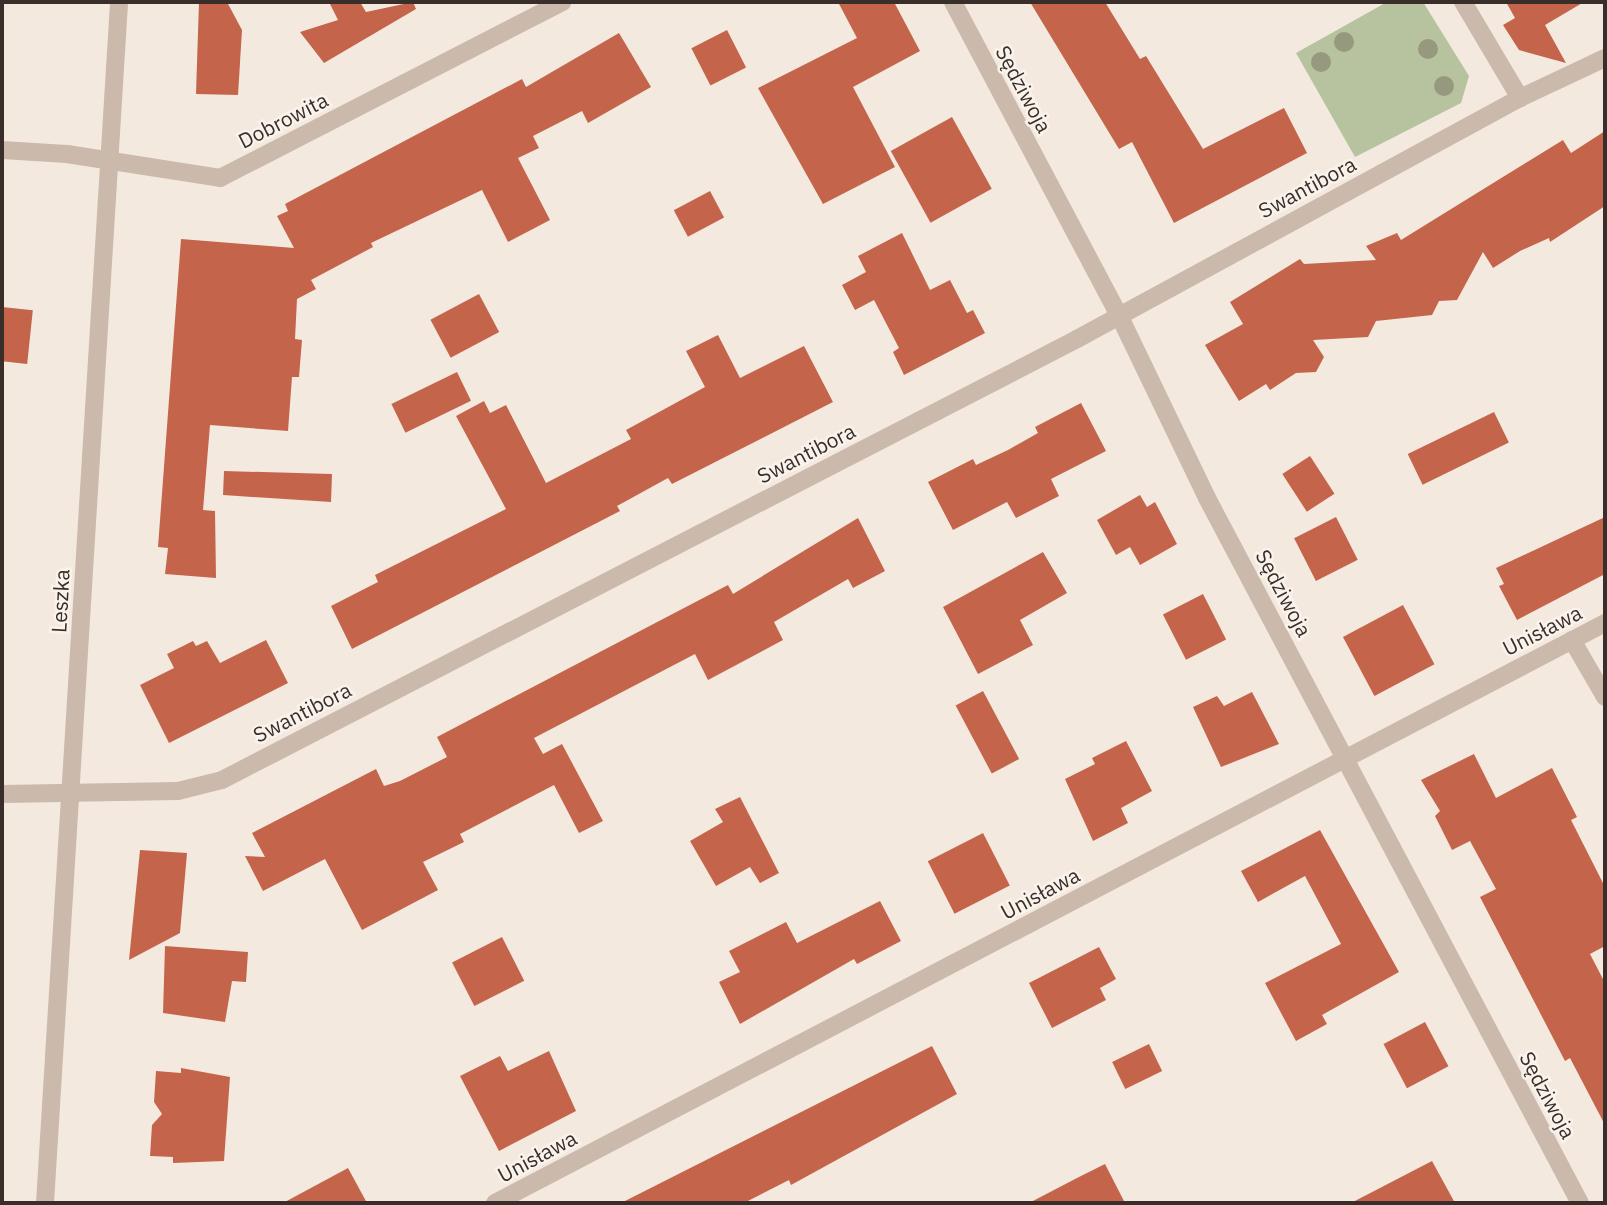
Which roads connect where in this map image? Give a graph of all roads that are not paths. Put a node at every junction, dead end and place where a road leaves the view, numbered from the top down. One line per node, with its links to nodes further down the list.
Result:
1 (119, 2): 8 (street, Leszka)
2 (562, 2): 8 (street, Dobrowita)
3 (953, 2): 9 (street, Sędziwoja)
4 (1463, 2): 6 (street)
5 (1605, 58): 6 (street, Swantibora)
6 (1520, 98): 9 (street, Swantibora)
7 (2, 150): 8 (street, Dobrowita)
8 (111, 161): 14 (street, Leszka)
9 (1118, 313): 13 (street, Sędziwoja); 14 (street, Swantibora)
10 (1605, 623): 11 (street, Unisława)
11 (1572, 640): 12 (street); 13 (street, Unisława)
12 (1605, 697)
13 (1346, 758): 16 (street, Sędziwoja); 18 (street, Unisława)
14 (71, 791): 15 (street, Swantibora); 17 (street, Leszka)
15 (2, 794)
16 (1574, 1201)
17 (45, 1203)
18 (495, 1203)

